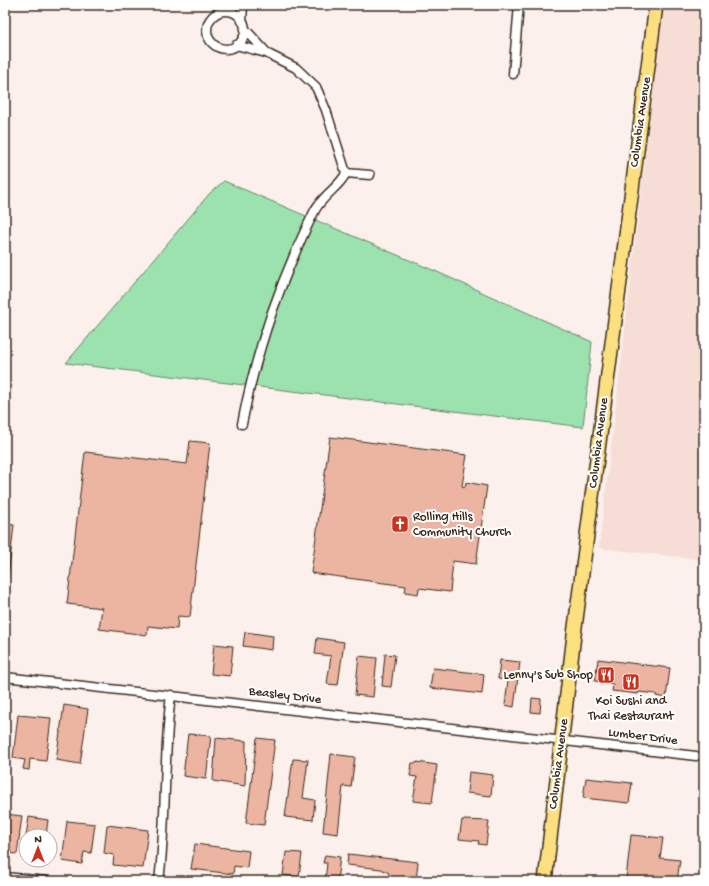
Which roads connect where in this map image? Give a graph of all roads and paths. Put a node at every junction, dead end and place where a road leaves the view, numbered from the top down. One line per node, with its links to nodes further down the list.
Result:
1 (230, 5): 5 (street)
2 (243, 5): 6 (street)
3 (519, 5): 10 (street)
4 (656, 5): 16 (main road, Columbia Avenue)
5 (223, 11): 6 (street); 8 (street)
6 (242, 20): 7 (street)
7 (244, 29): 8 (street); 9 (street)
8 (236, 45): 9 (street)
9 (266, 53): 11 (street)
10 (513, 74)
11 (346, 173): 12 (street); 13 (street)
12 (370, 175)
13 (242, 424)
14 (5, 677): 15 (street, Beasley Drive)
15 (171, 695): 16 (street, Beasley Drive); 20 (street)
16 (562, 740): 17 (street, Lumber Drive); 21 (main road, Columbia Avenue)
17 (696, 756)
18 (5, 877): 19 (street)
19 (47, 881)
20 (159, 881)
21 (545, 881)

